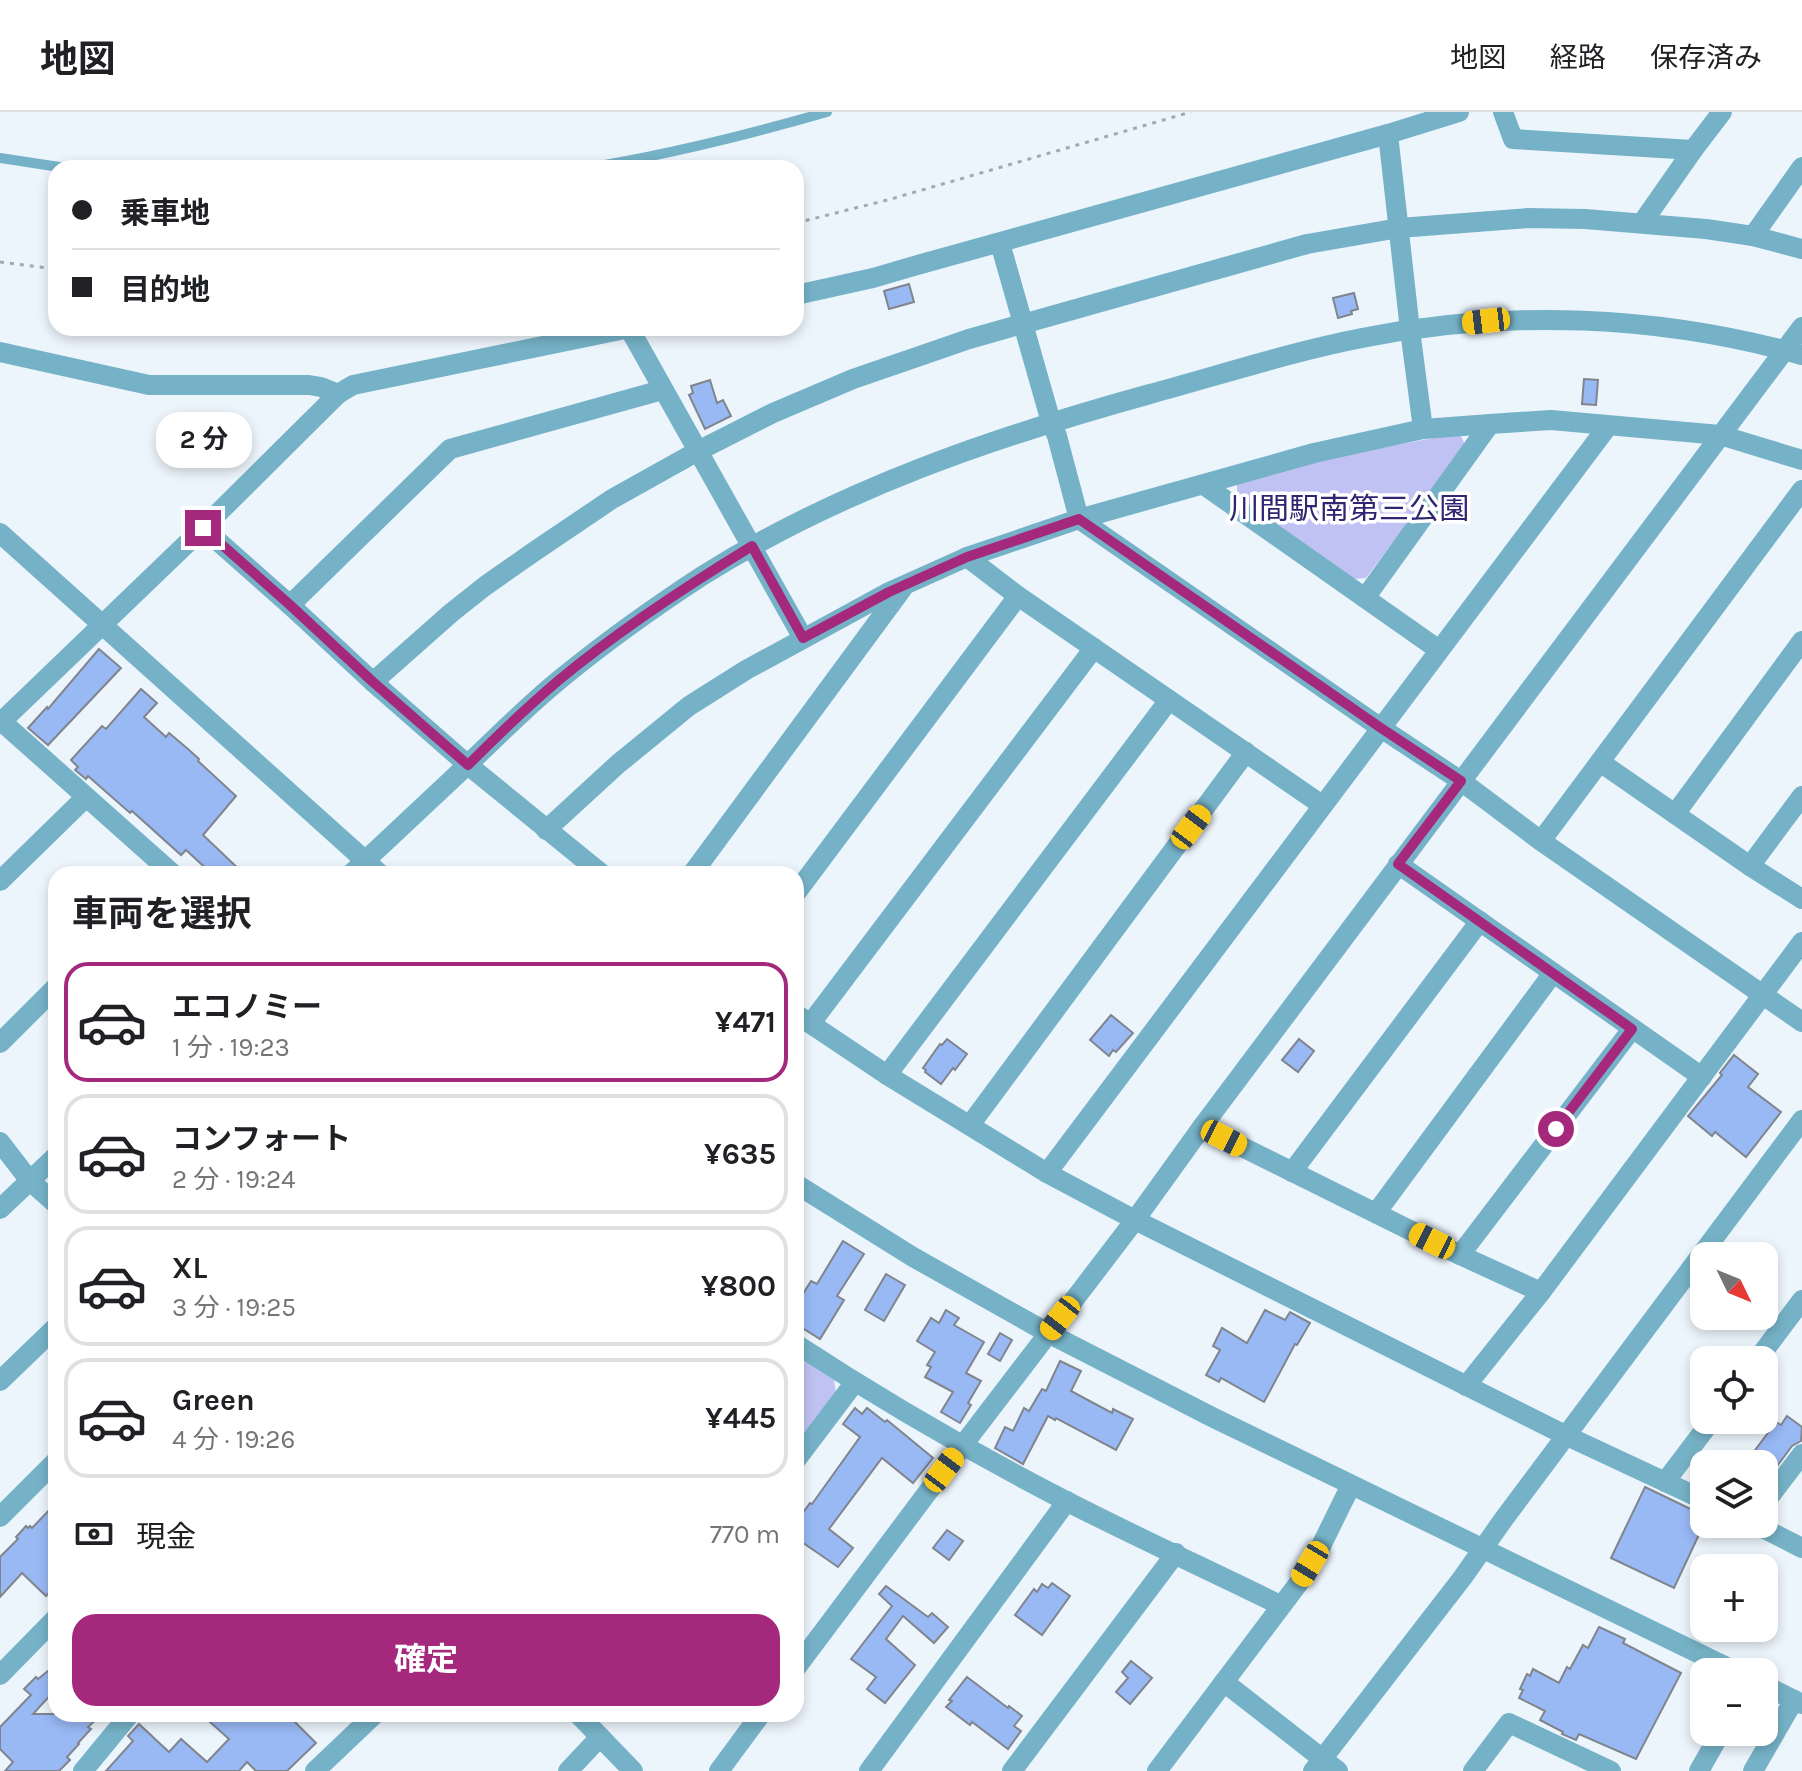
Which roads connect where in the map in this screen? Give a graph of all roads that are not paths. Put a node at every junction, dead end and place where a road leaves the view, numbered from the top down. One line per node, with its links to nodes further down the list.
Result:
1 (827, 112): 8 (lane)
2 (1459, 112): 5 (street)
3 (1503, 112): 6 (street)
4 (1722, 112): 6 (street)
5 (1388, 134): 12 (street); 14 (street)
6 (1693, 150): 11 (street)
7 (0, 158): 9 (lane)
8 (628, 160)
9 (48, 165)
10 (1802, 167): 13 (street)
11 (1642, 223): 12 (street); 13 (street)
12 (1399, 228): 17 (street); 19 (street)
13 (1753, 236): 15 (street)
14 (1000, 243): 16 (street); 17 (street)
15 (1802, 249)
16 (804, 293)
17 (1023, 325): 26 (street); 31 (street)
18 (1802, 327): 23 (street)
19 (1410, 330): 23 (street); 26 (street); 29 (street)
20 (591, 336): 25 (street)
21 (634, 336): 24 (street)
22 (0, 352): 25 (street)
23 (1793, 353): 30 (street)
24 (662, 390): 31 (street); 43 (street)
25 (338, 394): 36 (street)
26 (1051, 422): 35 (street); 38 (street)
27 (1490, 424): 28 (street); 29 (street); 42 (street)
28 (1608, 426): 30 (street); 48 (street)
29 (1423, 429): 33 (street)
30 (1720, 435): 32 (street); 56 (street)
31 (698, 451): 38 (street); 49 (street)
32 (1802, 460)
33 (1204, 485): 35 (street); 42 (street)
34 (1802, 490): 54 (street)
35 (1079, 519): 39 (street); 52 (street)
36 (203, 528): 43 (street); 44 (street)
37 (0, 533): 44 (street)
38 (752, 546): 45 (street); 55 (street)
39 (967, 557): 40 (street); 41 (street)
40 (904, 586): 45 (street); 68 (street)
41 (1018, 596): 47 (street); 71 (street)
42 (1365, 598): 48 (street)
43 (290, 605): 49 (street)
44 (102, 624): 51 (street); 65 (street)
45 (803, 638): 61 (street)
46 (1802, 641): 60 (street)
47 (1094, 648): 50 (street); 78 (street)
48 (1439, 650): 52 (street)
49 (373, 682): 55 (street)
50 (1169, 700): 53 (street); 83 (street)
51 (0, 722): 58 (street)
52 (1381, 728): 56 (street); 59 (street)
53 (1246, 752): 59 (street); 86 (street)
54 (1600, 762): 60 (street); 62 (street)
55 (468, 765): 61 (street); 66 (street)
56 (1461, 781): 62 (street); 63 (street)
57 (1802, 796): 69 (street)
58 (85, 798): 64 (street); 70 (street)
59 (1322, 805): 91 (street)
60 (1675, 814): 69 (street)
61 (546, 830): 67 (street)
62 (1541, 841): 77 (street)
63 (1398, 864): 73 (street); 87 (street)
64 (163, 866)
65 (361, 866)
66 (369, 866)
67 (592, 866)
68 (698, 866)
69 (1750, 866): 72 (street)
70 (0, 881)
71 (804, 882)
72 (1802, 899)
73 (1480, 921): 75 (street); 90 (street)
74 (1802, 942): 77 (street)
75 (1553, 973): 81 (street); 96 (street)
76 (48, 995): 82 (street)
77 (1763, 995): 80 (street); 84 (street)
78 (804, 1017)
79 (804, 1019): 83 (street)
80 (1802, 1022)
81 (1632, 1029): 84 (street); 98 (street)
82 (0, 1043)
83 (887, 1075): 86 (street)
84 (1702, 1077): 99 (street)
85 (1802, 1120): 109 (street)
86 (970, 1125): 91 (street)
87 (1202, 1127): 90 (street); 97 (street)
88 (0, 1142): 92 (street)
89 (48, 1164): 92 (street)
90 (1292, 1172): 96 (street)
91 (1047, 1173): 97 (street)
92 (30, 1181): 94 (street); 95 (street)
93 (804, 1189): 101 (street)
94 (48, 1197)
95 (0, 1209)
96 (1376, 1213): 98 (street)
97 (1135, 1220): 101 (street); 107 (street)
98 (1460, 1255): 99 (street)
99 (1541, 1292): 107 (street)
100 (1802, 1300): 103 (street)
101 (1048, 1333): 110 (street); 115 (street)
102 (48, 1335): 105 (street)
103 (1768, 1346)
104 (804, 1349): 106 (street)
105 (0, 1381)
106 (855, 1382): 110 (street); 111 (street)
107 (1466, 1386): 109 (street)
108 (1701, 1434): 114 (street)
109 (1567, 1436): 114 (street); 122 (street)
110 (963, 1445): 118 (street); 126 (street)
111 (804, 1449)
112 (1802, 1454): 116 (street)
113 (48, 1469): 119 (street)
114 (1665, 1482): 117 (street)
115 (1351, 1485): 122 (street); 124 (street)
116 (1778, 1486)
117 (1690, 1494)
118 (1067, 1501): 123 (street); 143 (street)
119 (0, 1517)
120 (1778, 1536): 121 (street)
121 (1802, 1548)
122 (1483, 1550): 127 (street); 137 (street)
123 (1176, 1553): 124 (street); 144 (street)
124 (1280, 1605): 129 (street)
125 (48, 1626): 128 (street)
126 (804, 1657)
127 (1708, 1658)
128 (0, 1675)
129 (1224, 1682): 137 (street); 145 (street)
130 (1778, 1692): 131 (street)
131 (1798, 1702): 149 (street)
132 (124, 1722): 138 (street)
133 (367, 1722): 139 (street)
134 (755, 1722): 142 (street)
135 (594, 1723): 140 (street); 141 (street)
136 (1713, 1746): 148 (street)
137 (1325, 1767)
138 (87, 1770)
139 (315, 1771)
140 (568, 1771)
141 (633, 1771)
142 (719, 1771)
143 (869, 1771)
144 (1012, 1771)
145 (1157, 1771)
146 (1473, 1771): 147 (street)
147 (1611, 1771)
148 (1699, 1771)
149 (1753, 1771)

